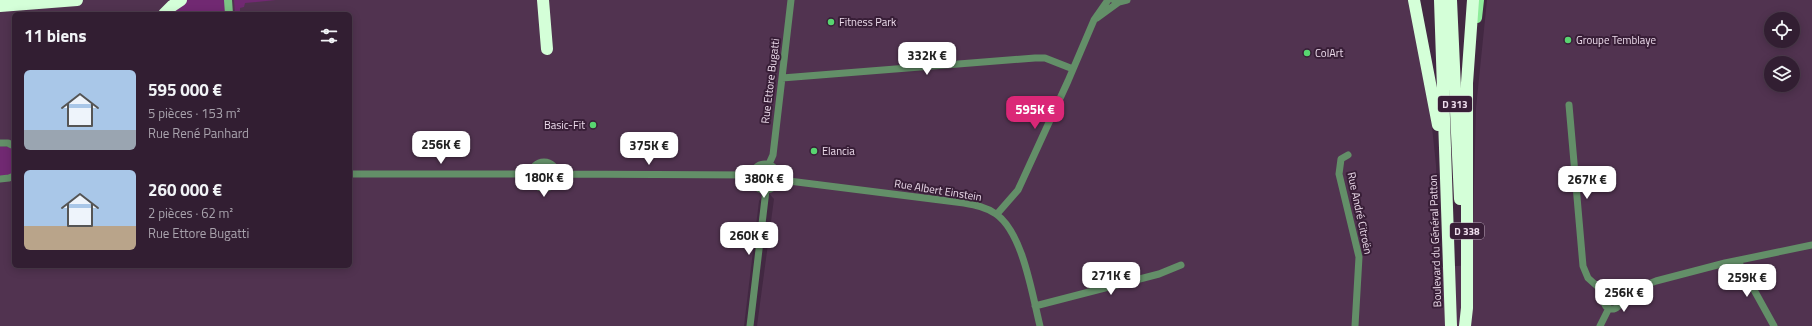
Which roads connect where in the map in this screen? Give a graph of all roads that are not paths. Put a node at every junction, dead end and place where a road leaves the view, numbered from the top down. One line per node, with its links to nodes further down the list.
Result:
1 (77, 0): 15 (highway)
2 (181, 0): 16 (highway)
3 (228, 0): 17 (street)
4 (543, 0): 5 (highway)
5 (552, 0)
6 (791, 0): 21 (street, Rue Ettore Bugatti)
7 (1108, 0): 18 (street)
8 (1414, 0): 19 (highway, D 338)
9 (1419, 0): 19 (highway)
10 (1440, 0): 26 (highway, D 313)
11 (1451, 0): 49 (highway, D 313)
12 (1473, 0): 22 (highway, D 338)
13 (1479, 0): 22 (main road, D 338)
14 (1120, 1): 18 (street)
15 (0, 6)
16 (166, 12)
17 (229, 12)
18 (1094, 20): 20 (street)
19 (1425, 55): 26 (highway, D 338)
20 (1073, 69): 21 (street); 37 (street)
21 (782, 78): 28 (street, Rue Ettore Bugatti)
22 (1467, 83): 49 (highway, D 338)
23 (1569, 105): 41 (street)
24 (0, 143): 25 (street)
25 (12, 145)
26 (1445, 154): 48 (highway, Boulevard du Général Patton / D 338)
27 (1348, 155): 47 (street, Rue André Citroën)
28 (769, 164): 32 (street); 34 (street)
29 (352, 174): 30 (street)
30 (531, 174): 31 (street); 31 (street)
31 (557, 174): 32 (street)
32 (753, 175): 36 (street)
33 (12, 176): 35 (street)
34 (777, 177): 36 (street); 37 (street, Rue Albert Einstein)
35 (0, 179)
36 (766, 190): 45 (street)
37 (997, 214): 43 (street, Rue Albert Einstein)
38 (1812, 245): 39 (street)
39 (1738, 261): 42 (street); 51 (street)
40 (1181, 266): 43 (street)
41 (1607, 295): 42 (street); 44 (street)
42 (1620, 298): 44 (street)
43 (1035, 306): 46 (street, Rue Albert Einstein)
44 (1609, 308): 50 (street)
45 (750, 326)
46 (1040, 326)
47 (1355, 326)
48 (1451, 326)
49 (1464, 326)
50 (1600, 326)
51 (1774, 326)

